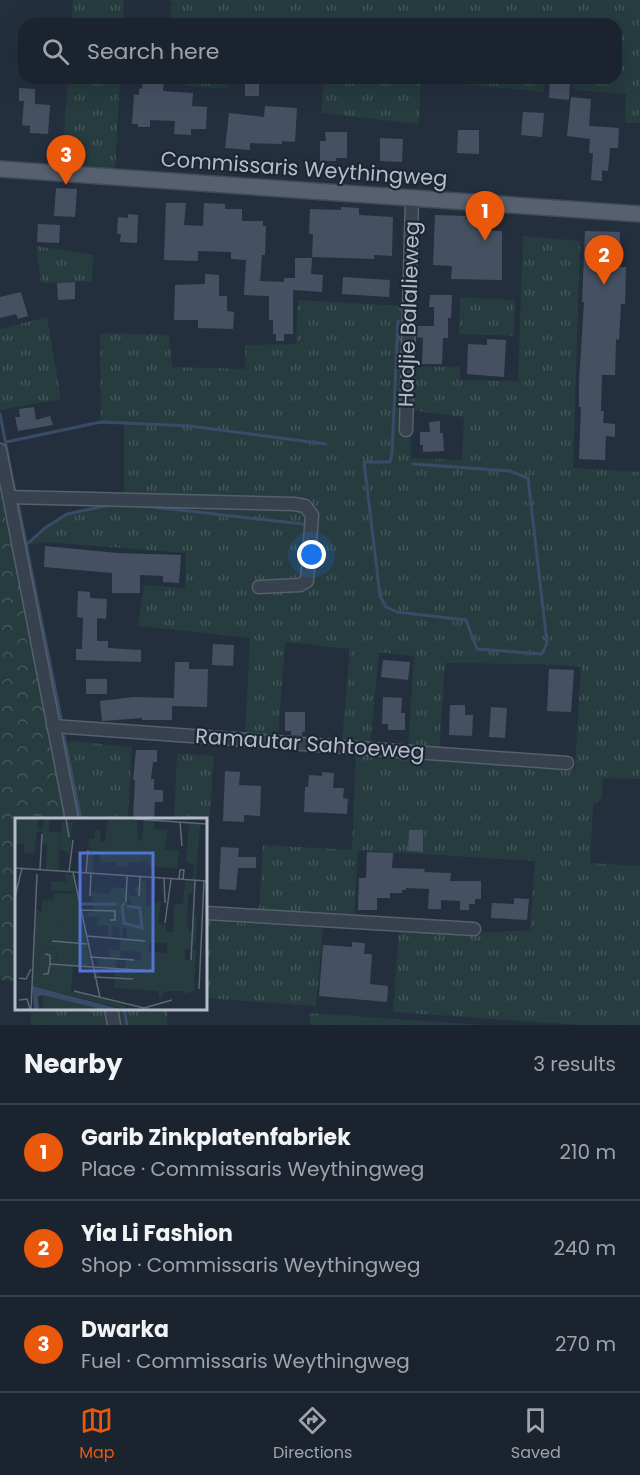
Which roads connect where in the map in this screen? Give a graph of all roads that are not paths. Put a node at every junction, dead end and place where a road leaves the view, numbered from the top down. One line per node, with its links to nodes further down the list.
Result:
1 (0, 169): 2 (main road, Commissaris Weythingweg)
2 (412, 198): 3 (main road, Commissaris Weythingweg); 4 (street, Hadjie Balalieweg)
3 (640, 214)
4 (406, 430)
5 (0, 450): 6 (street)
6 (9, 497): 7 (street); 8 (street)
7 (259, 587)
8 (53, 726): 9 (street, Ramautar Sahtoeweg); 10 (street)
9 (567, 763)
10 (72, 818)
11 (207, 913): 12 (street)
12 (474, 929)
13 (111, 1010): 14 (street)
14 (114, 1025)

